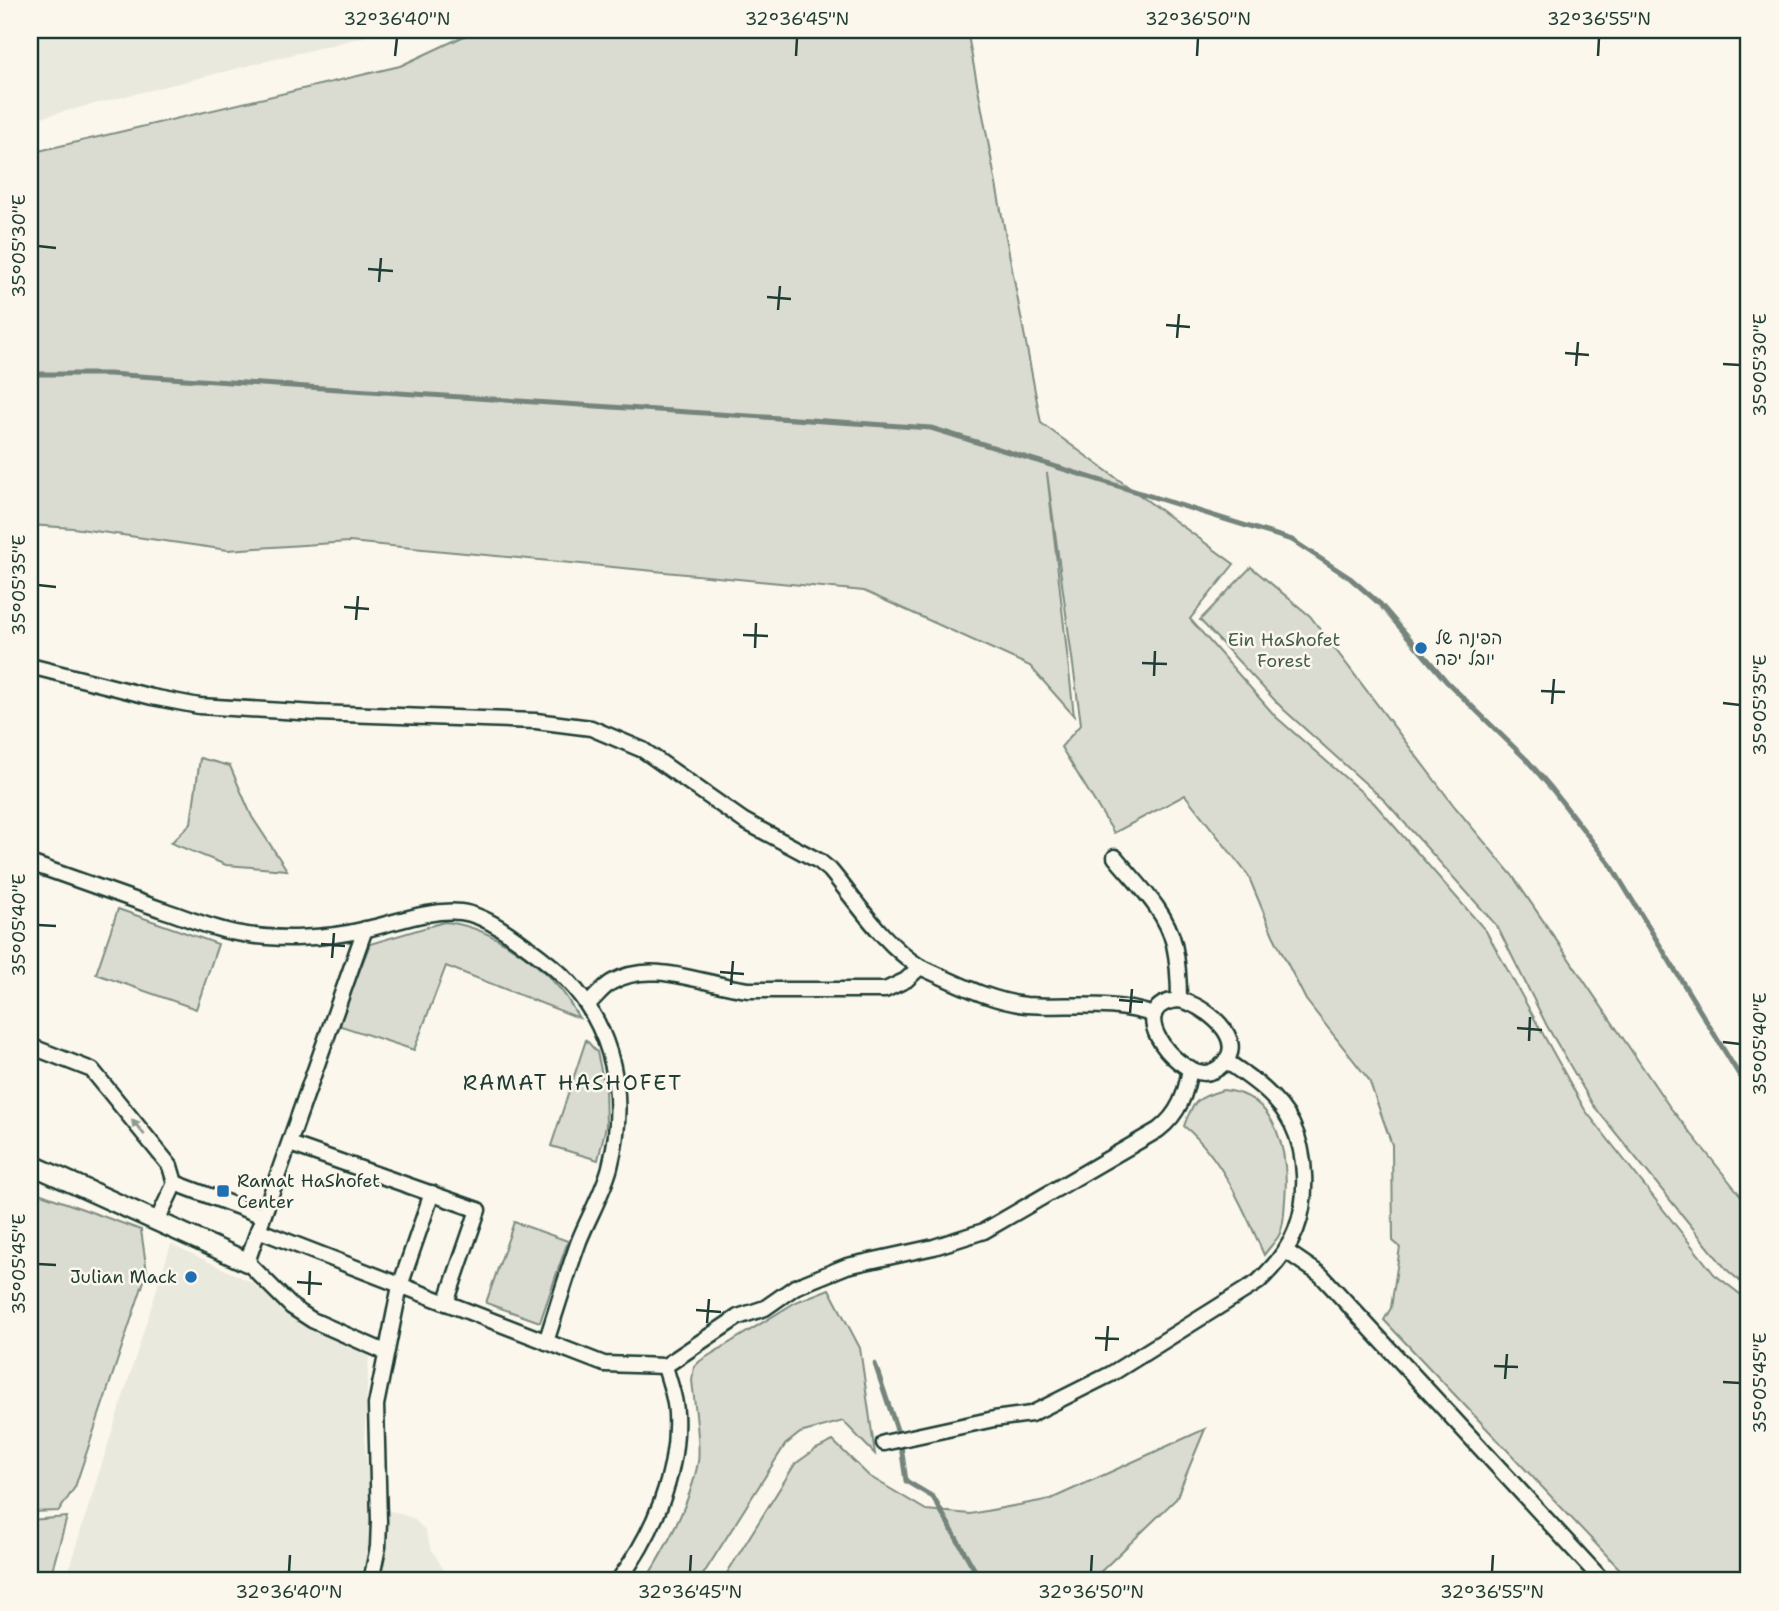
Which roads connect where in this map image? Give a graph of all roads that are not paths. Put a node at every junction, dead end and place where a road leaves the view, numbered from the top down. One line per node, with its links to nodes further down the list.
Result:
1 (30, 666): 5 (street)
2 (1115, 857): 6 (street)
3 (30, 863): 4 (street)
4 (365, 929): 7 (street); 12 (street)
5 (920, 967): 7 (street); 8 (street)
6 (1179, 1000): 8 (street); 10 (street)
7 (588, 1004): 22 (street)
8 (1154, 1015): 11 (street)
9 (30, 1046): 14 (street, one-way to 9)
10 (1226, 1061): 11 (street); 18 (street)
11 (1191, 1068): 24 (street)
12 (290, 1144): 15 (street); 17 (street)
13 (30, 1164): 16 (street)
14 (175, 1182): 16 (street); 17 (street)
15 (432, 1193): 20 (street); 21 (street)
16 (157, 1221): 19 (street)
17 (261, 1223): 19 (street); 20 (street)
18 (1286, 1251): 25 (street); 28 (street)
19 (247, 1262): 23 (street)
20 (400, 1286): 21 (street); 23 (street)
21 (446, 1303): 22 (street)
22 (546, 1342): 24 (street)
23 (385, 1352): 26 (street)
24 (665, 1366): 27 (street)
25 (884, 1443)
26 (371, 1581)
27 (618, 1581)
28 (1603, 1581)

